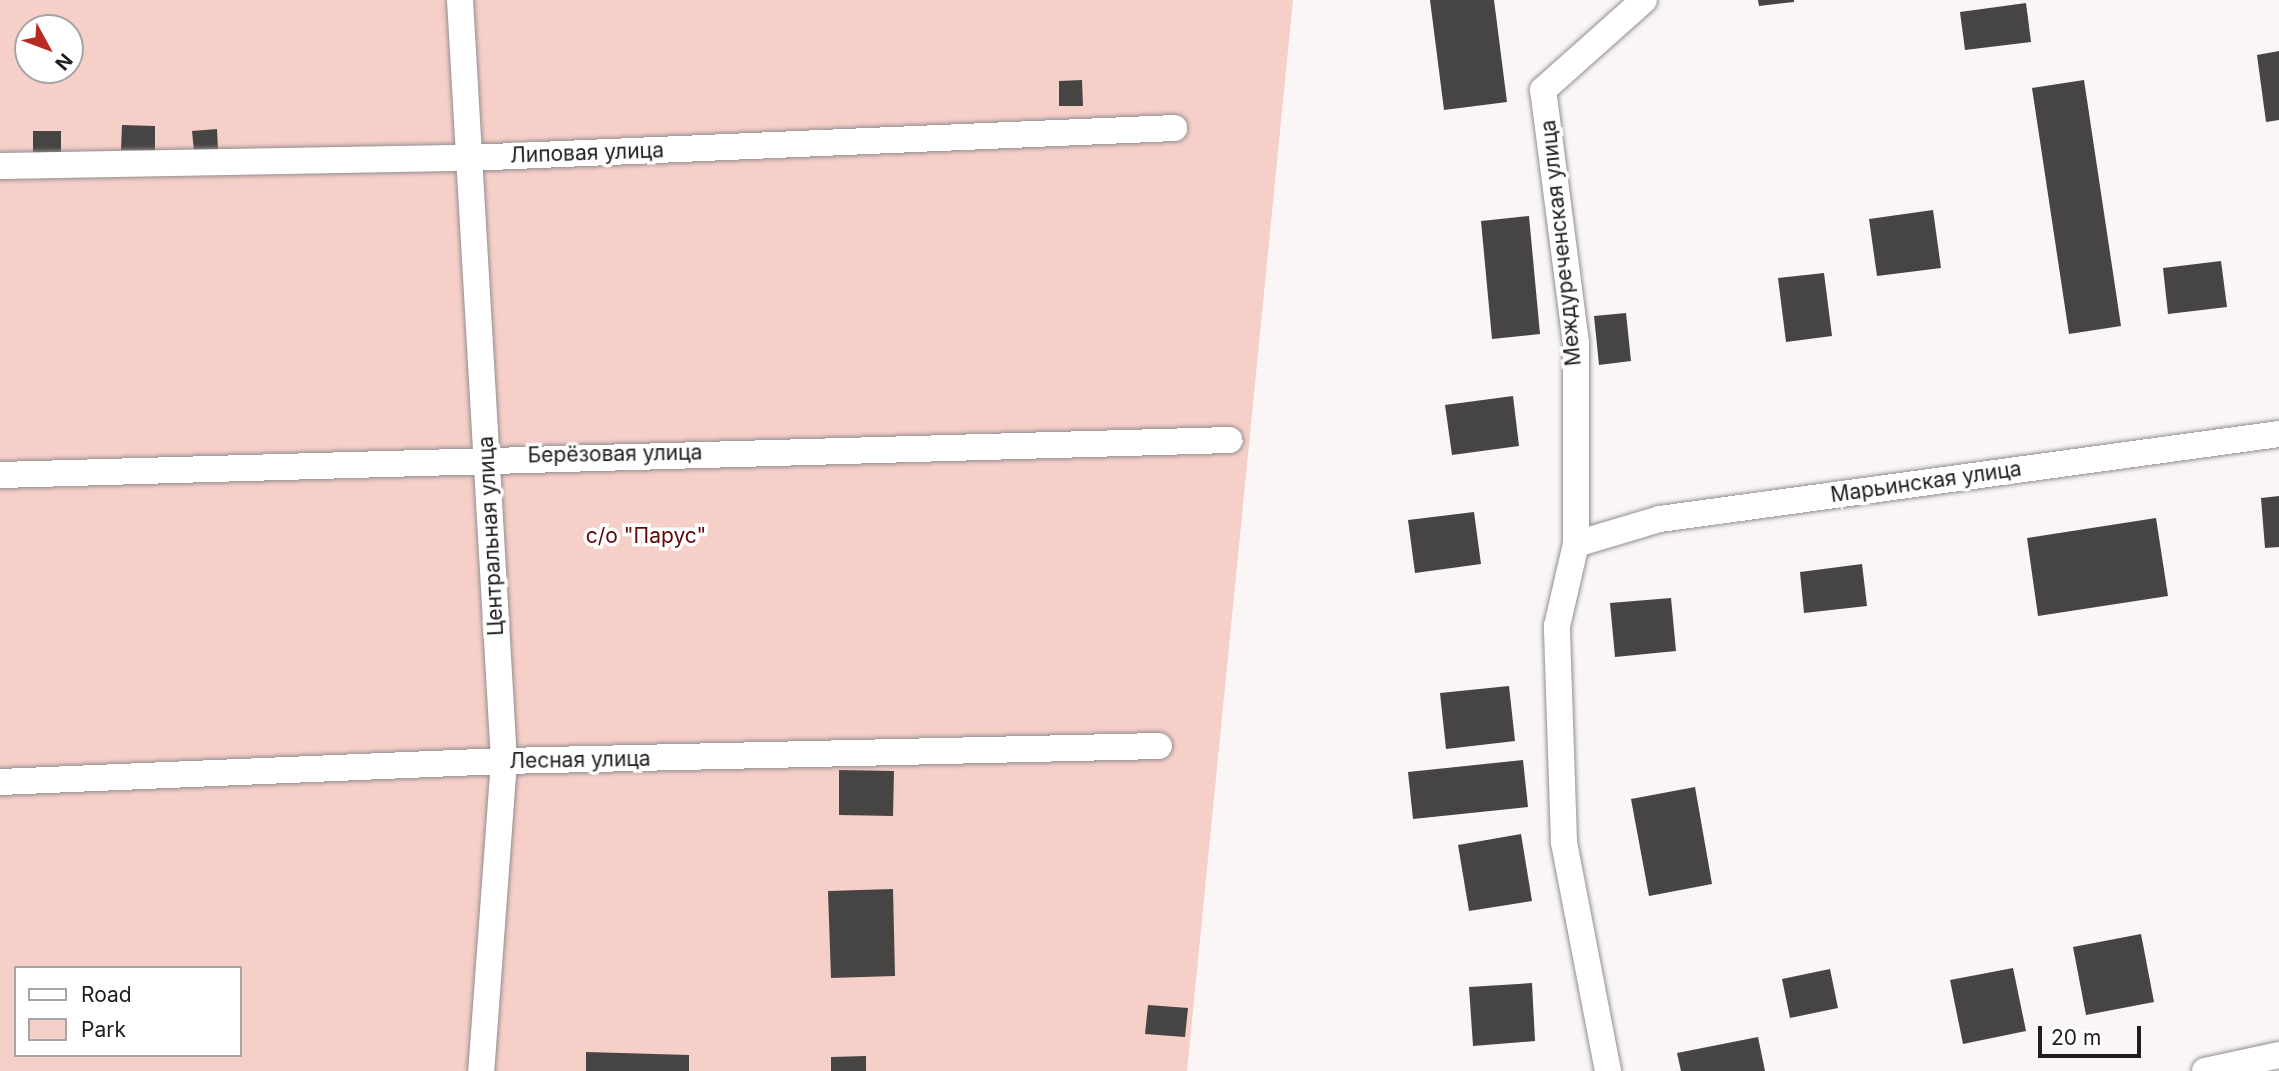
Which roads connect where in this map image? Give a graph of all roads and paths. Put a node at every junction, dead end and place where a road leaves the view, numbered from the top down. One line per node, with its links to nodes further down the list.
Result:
1 (460, 0): 4 (street, Центральная улица)
2 (1644, 0): 10 (street, Междуреченская улица)
3 (1174, 128): 4 (street, Липовая улица)
4 (468, 158): 5 (street, Липовая улица); 8 (street, Центральная улица)
5 (0, 166)
6 (2279, 434): 10 (street, Марьинская улица)
7 (1230, 440): 8 (street, Берёзовая улица)
8 (486, 457): 9 (street, Берёзовая улица); 12 (street, Центральная улица)
9 (0, 474)
10 (1576, 544): 16 (street, Междуреченская улица)
11 (1159, 746): 12 (street, Лесная улица)
12 (504, 761): 13 (street, Лесная улица); 15 (street, Центральная улица)
13 (0, 782)
14 (2279, 1055): 17 (street)
15 (481, 1071)
16 (1608, 1071)
17 (2205, 1071)

